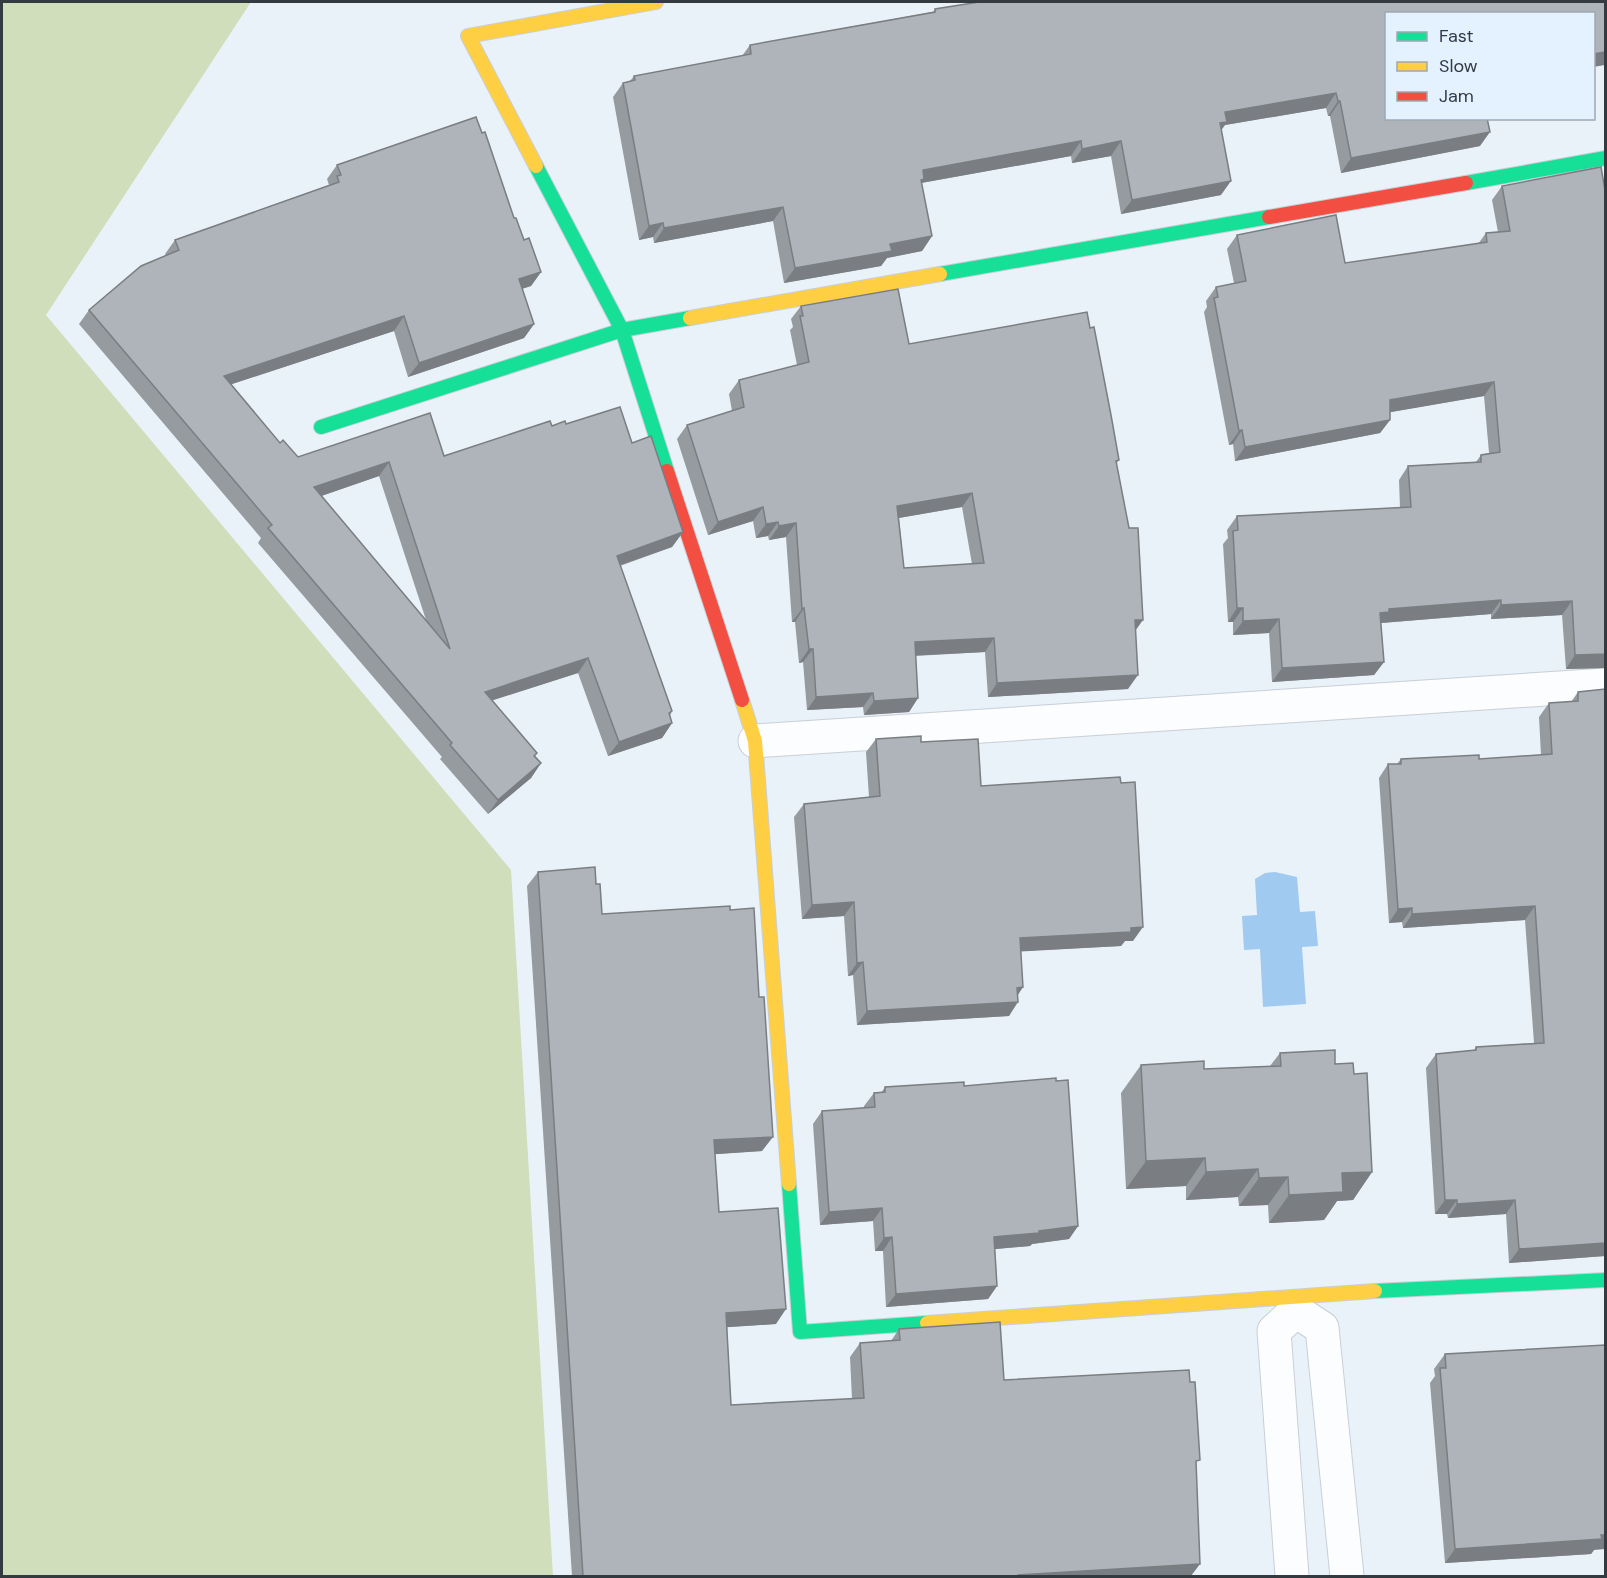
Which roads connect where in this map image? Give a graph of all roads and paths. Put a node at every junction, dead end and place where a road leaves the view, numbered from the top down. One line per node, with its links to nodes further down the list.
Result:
1 (656, 2): 3 (street)
2 (1605, 158): 3 (street)
3 (622, 330): 4 (street); 6 (street)
4 (321, 427)
5 (1605, 685): 6 (street)
6 (755, 741): 8 (street)
7 (1605, 1280): 8 (street)
8 (1295, 1303): 9 (street); 10 (street)
9 (1292, 1576)
10 (1347, 1576)

